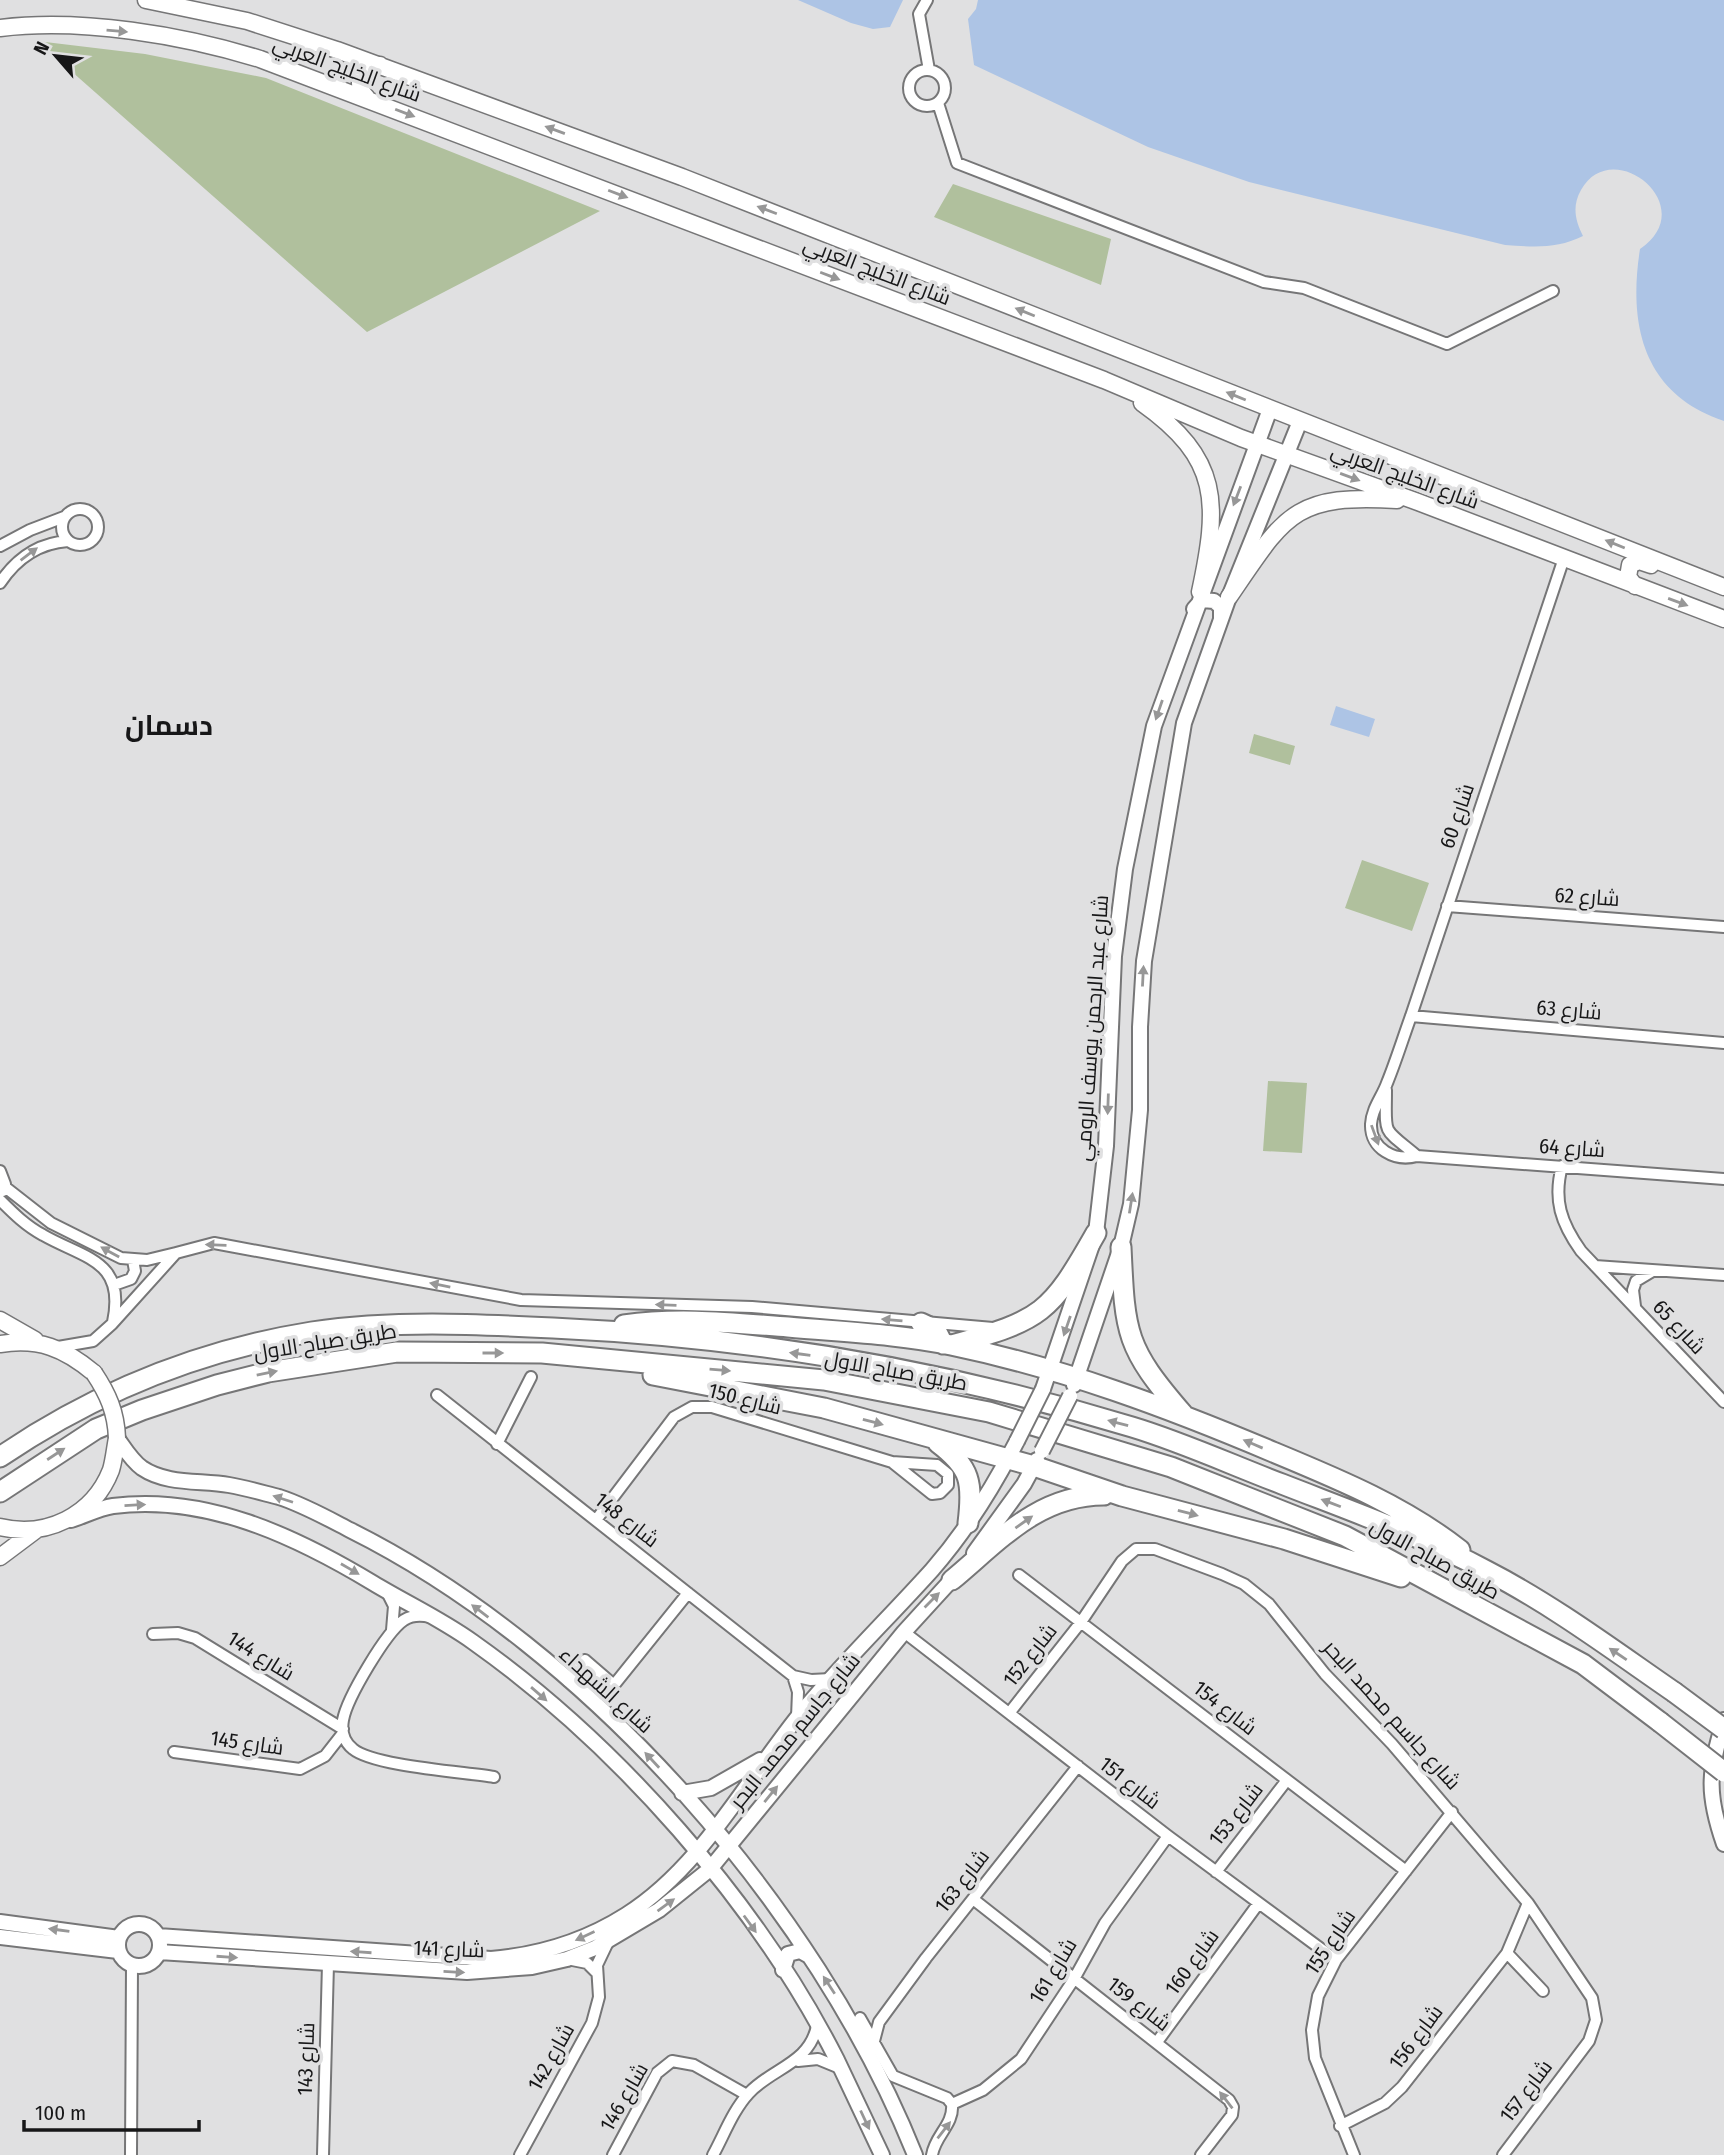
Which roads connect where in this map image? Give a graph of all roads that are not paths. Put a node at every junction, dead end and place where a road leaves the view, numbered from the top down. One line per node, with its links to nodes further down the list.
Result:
1 (146, 0): 4 (main road, شارع الخليج العربي)
2 (927, 0): 5 (street)
3 (0, 28): 6 (main road, شارع الخليج العربي, one-way to 6)
4 (380, 65): 6 (main road); 10 (main road, شارع الخليج العربي, one-way to 4)
5 (929, 70): 7 (street); 7 (street)
6 (367, 98): 9 (main road, شارع الخليج العربي, one-way to 9)
7 (938, 103): 8 (street)
8 (1553, 291)
9 (1104, 380): 12 (main road, شارع الخليج العربي); 22 (main road)
10 (1270, 409): 11 (main road, شارع الخليج العربي); 12 (main road, شارع عبد الرحمن يوسف الرومي)
11 (1300, 421): 13 (main road); 21 (main road, شارع الخليج العربي, one-way to 11)
12 (1256, 444): 13 (main road, شارع الخليج العربي); 22 (main road, شارع عبد الرحمن يوسف الرومي, one-way to 22)
13 (1286, 455): 14 (main road, شارع الخليج العربي, one-way to 14); 23 (main road)
14 (1418, 502): 18 (main road, شارع الخليج العربي); 23 (main road)
15 (65, 517): 16 (street); 16 (street); 17 (street)
16 (68, 541): 19 (street, one-way to 16)
17 (0, 546)
18 (1564, 558): 20 (main road, شارع الخليج العربي); 27 (street, شارع 60)
19 (0, 583)
20 (1635, 586): 21 (main road); 25 (main road, شارع الخليج العربي, one-way to 25)
21 (1723, 587)
22 (1200, 592): 24 (main road, شارع عبد الرحمن يوسف الرومي)
23 (1229, 597): 26 (main road)
24 (1194, 610): 26 (main road); 36 (main road, شارع عبد الرحمن يوسف الرومي, one-way to 36)
25 (1724, 619)
26 (1221, 620): 37 (main road, one-way to 26)
27 (1447, 906): 28 (street, شارع 62); 29 (street, شارع 60)
28 (1724, 927)
29 (1411, 1016): 30 (street, شارع 63); 31 (street, شارع 60)
30 (1724, 1043)
31 (1386, 1086): 32 (street, شارع 64)
32 (1562, 1166): 34 (street, شارع 64); 40 (street, شارع 65)
33 (0, 1171): 35 (street)
34 (1724, 1179)
35 (2, 1194): 39 (street, one-way to 35); 43 (street)
36 (1096, 1233): 48 (highway); 56 (main road, شارع عبد الرحمن يوسف الرومي, one-way to 56)
37 (1121, 1247): 57 (main road); 60 (highway)
38 (176, 1253): 39 (street); 46 (street, one-way to 38); 47 (street)
39 (133, 1260): 43 (street)
40 (1595, 1266): 41 (street, شارع 65); 44 (street, شارع 65)
41 (1657, 1272): 42 (street, شارع 65); 44 (street, شارع 65)
42 (1724, 1275)
43 (114, 1285): 47 (street)
44 (1636, 1308): 59 (street, شارع 65)
45 (0, 1320): 50 (main road)
46 (921, 1323): 48 (street); 52 (highway)
47 (112, 1324): 53 (street)
48 (1009, 1329): 52 (highway)
49 (592, 1330): 52 (highway); 64 (highway, طريق صباح الاول); 76 (highway, طريق صباح الاول, one-way to 49)
50 (37, 1341): 51 (main road); 53 (main road)
51 (0, 1344)
52 (947, 1344): 56 (highway)
53 (57, 1347): 61 (main road, bridge)
54 (542, 1353): 62 (highway, one-way to 62); 68 (highway, طريق صباح الاول, one-way to 54); 80 (highway, طريق صباح الاول, one-way to 80)
55 (531, 1377): 63 (street)
56 (1047, 1380): 57 (highway); 65 (main road, شارع جاسم محمد البحر, bridge)
57 (1073, 1387): 60 (highway); 66 (main road, شارع جاسم محمد البحر, bridge)
58 (437, 1395): 63 (street, شارع 148)
59 (1724, 1402)
60 (1184, 1414): 76 (highway, one-way to 60)
61 (117, 1438): 71 (main road); 89 (main road, شارع الشهداء, one-way to 61)
62 (931, 1438): 65 (highway); 72 (highway)
63 (497, 1444): 70 (street, شارع 148)
64 (0, 1457)
65 (1008, 1459): 66 (highway); 72 (main road, شارع جاسم محمد البحر)
66 (1038, 1459): 69 (highway); 78 (main road, شارع جاسم محمد البحر)
67 (892, 1462): 67 (street, شارع 150); 70 (street, شارع 150)
68 (0, 1492)
69 (1122, 1496): 78 (highway, one-way to 69); 80 (highway, one-way to 80)
70 (596, 1520): 81 (street, شارع 148)
71 (69, 1521): 74 (main road); 79 (main road, one-way to 79)
72 (968, 1522): 88 (main road, شارع جاسم محمد البحر)
73 (0, 1527): 74 (main road)
74 (36, 1530): 75 (main road)
75 (0, 1558)
76 (1485, 1569): 93 (highway, طريق صباح الاول, one-way to 76, bridge)
77 (1019, 1575): 83 (street, شارع 154)
78 (952, 1580): 85 (main road, شارع جاسم محمد البحر, one-way to 78)
79 (385, 1590): 82 (main road); 84 (street)
80 (1443, 1590): 98 (highway, طريق صباح الاول, bridge)
81 (688, 1592): 87 (street, شارع 148); 89 (street)
82 (443, 1622): 84 (street); 107 (main road, one-way to 107)
83 (1081, 1622): 90 (street, شارع 152); 100 (street, شارع 154); 102 (street, شارع جاسم محمد البحر)
84 (392, 1631): 94 (street)
85 (904, 1632): 90 (street, شارع 151); 106 (main road, شارع جاسم محمد البحر, one-way to 85)
86 (153, 1634): 94 (street, شارع 144)
87 (793, 1676): 88 (street); 91 (street)
88 (831, 1679): 91 (main road, شارع جاسم محمد البحر)
89 (568, 1681): 101 (main road, شارع الشهداء, one-way to 89)
90 (1010, 1712): 97 (street, شارع 151)
91 (797, 1718): 96 (main road, شارع جاسم محمد البحر)
92 (1724, 1718): 105 (main road)
93 (1724, 1729)
94 (343, 1731): 95 (street, شارع 145); 99 (street, شارع 144)
95 (174, 1752)
96 (771, 1753): 101 (main road); 103 (main road, شارع جاسم محمد البحر)
97 (1078, 1766): 104 (street, شارع 151); 111 (street, شارع 163)
98 (1724, 1772)
99 (494, 1777)
100 (1287, 1780): 109 (street, شارع 154); 110 (street, شارع 153)
101 (682, 1793): 103 (main road, شارع الشهداء)
102 (1452, 1812): 109 (street, شارع 155); 112 (street, شارع جاسم محمد البحر)
103 (714, 1829): 106 (main road, شارع الشهداء); 107 (main road, شارع جاسم محمد البحر)
104 (1168, 1836): 110 (street, شارع 151); 128 (street, شارع 161)
105 (1724, 1844)
106 (728, 1847): 108 (main road, شارع جاسم محمد البحر); 121 (main road, شارع الشهداء)
107 (695, 1851): 108 (main road); 115 (main road, شارع 141, one-way to 115)
108 (710, 1869): 117 (main road, شارع 141, one-way to 108); 126 (main road, one-way to 126)
109 (1406, 1871): 123 (street, شارع 155)
110 (1216, 1872): 113 (street, شارع 151)
111 (973, 1899): 128 (street, شارع 159); 132 (street, شارع 163)
112 (1528, 1903): 120 (street, شارع 156); 136 (street, شارع جاسم محمد البحر)
113 (1258, 1904): 123 (street, شارع 151); 135 (street, شارع 160)
114 (0, 1922): 118 (main road, one-way to 114)
115 (158, 1936): 118 (main road); 119 (main road)
116 (0, 1937): 118 (main road)
117 (611, 1939): 122 (main road, شارع 141); 127 (street, شارع 142)
118 (118, 1945): 125 (main road)
119 (159, 1952): 124 (main road, شارع 141, one-way to 124); 125 (main road)
120 (1507, 1953): 129 (street); 141 (street, شارع 156)
121 (810, 1957): 126 (main road); 130 (main road, شارع الشهداء, one-way to 121)
122 (567, 1959): 124 (main road, شارع 141, one-way to 122); 127 (street)
123 (1336, 1960): 141 (street, شارع 155)
124 (328, 1964): 143 (street, شارع 143)
125 (132, 1965): 142 (street)
126 (783, 1970): 133 (main road)
127 (597, 1973): 144 (street, شارع 142)
128 (1074, 1979): 135 (street, شارع 159); 140 (street, شارع 161)
129 (1543, 1991)
130 (843, 2008): 131 (street); 148 (main road, شارع الشهداء)
131 (860, 2018): 132 (street); 134 (street)
132 (878, 2022): 134 (street, شارع 163)
133 (817, 2025): 137 (street); 138 (main road)
134 (874, 2041): 140 (street)
135 (1157, 2042): 150 (street, شارع 159, one-way to 135)
136 (1581, 2052): 152 (street, شارع 157)
137 (795, 2061): 138 (street); 139 (street)
138 (840, 2067): 147 (main road, one-way to 147)
139 (747, 2095): 145 (street, شارع 146); 146 (street)
140 (953, 2104): 149 (street, one-way to 140)
141 (1340, 2126): 151 (street, شارع 155)
142 (131, 2155)
143 (323, 2155)
144 (520, 2155)
145 (613, 2155)
146 (713, 2155)
147 (882, 2155)
148 (915, 2155)
149 (932, 2155)
150 (1201, 2155)
151 (1354, 2155)
152 (1503, 2155)

